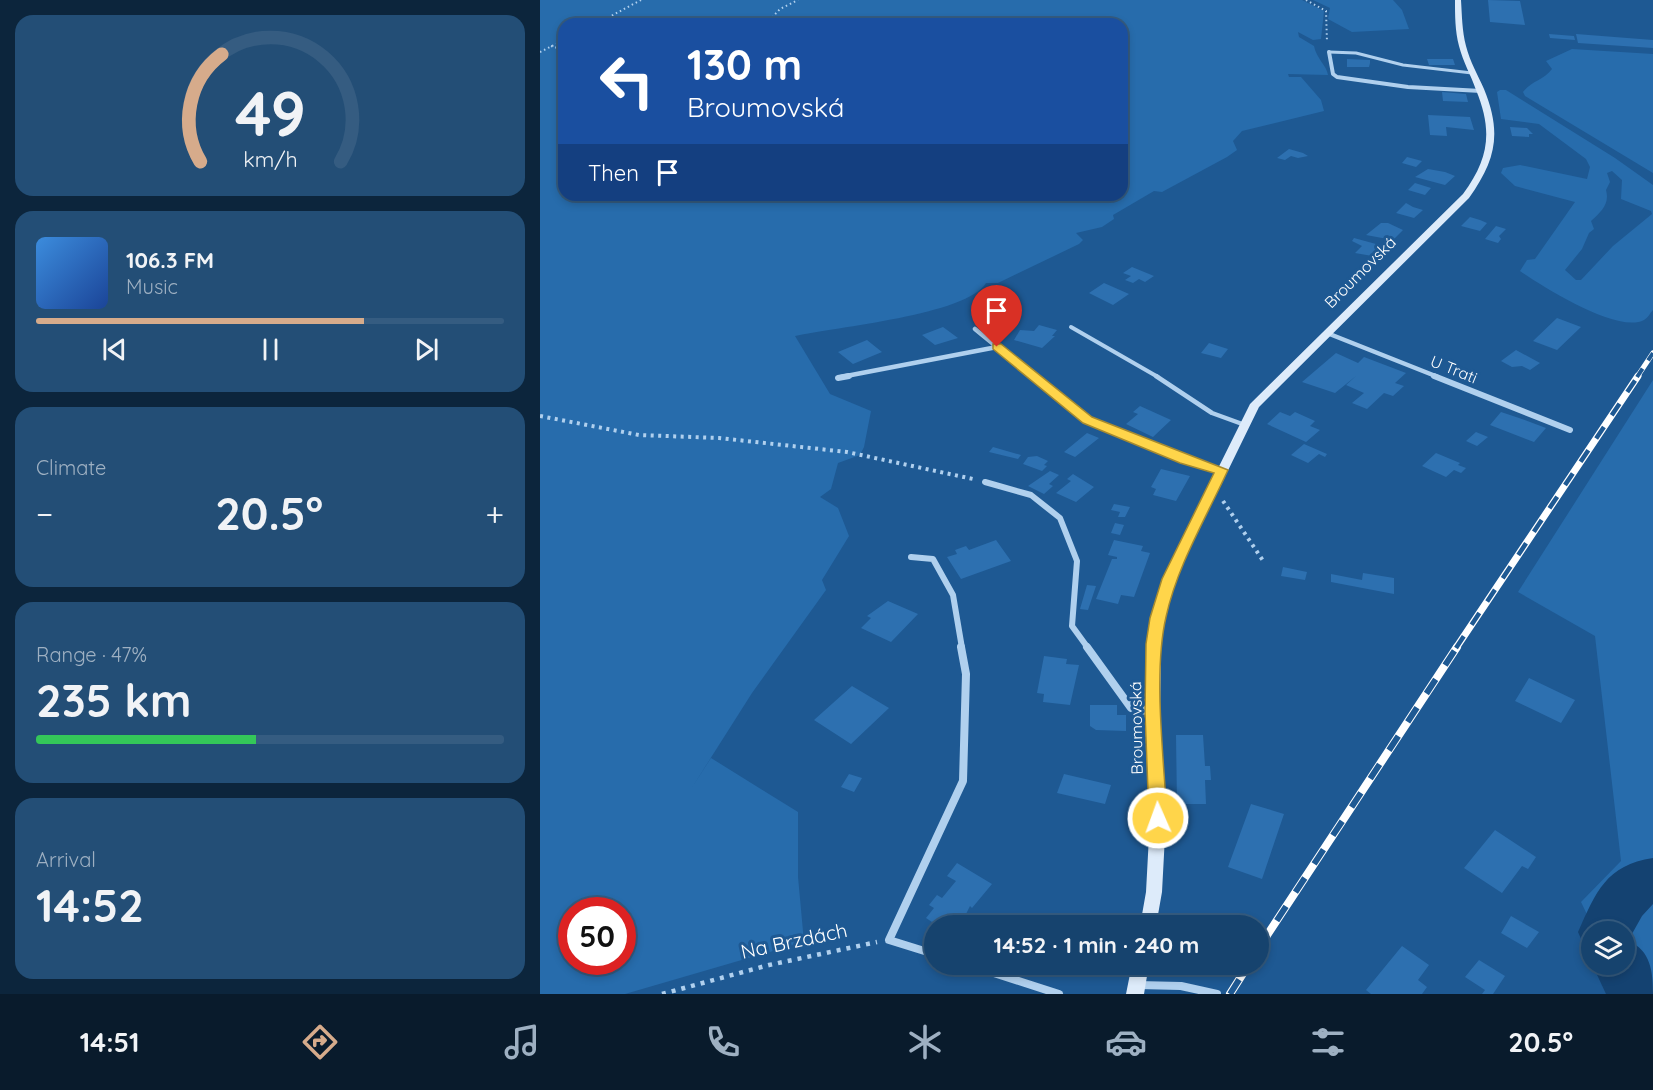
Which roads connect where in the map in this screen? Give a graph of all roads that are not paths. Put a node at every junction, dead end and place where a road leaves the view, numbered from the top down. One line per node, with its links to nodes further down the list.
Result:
1 (1458, 0): 3 (main road, Broumovská)
2 (1329, 52): 3 (lane); 4 (street)
3 (1472, 73): 4 (main road, Broumovská)
4 (1481, 91): 7 (main road, Broumovská)
5 (1071, 327): 10 (lane)
6 (975, 329): 8 (street)
7 (1327, 333): 10 (main road, Broumovská); 11 (street, U Trati)
8 (997, 347): 9 (street); 12 (street)
9 (838, 378)
10 (1245, 425): 12 (main road, Broumovská)
11 (1570, 430)
12 (1221, 470): 15 (main road, Broumovská)
13 (985, 482): 15 (street)
14 (911, 557): 17 (street)
15 (1153, 712): 16 (main road, Broumovská)
16 (1150, 915)
17 (924, 951)
18 (1000, 975): 21 (street)
19 (1139, 975): 20 (main road)
20 (1136, 990): 22 (street)
21 (1059, 994)
22 (1217, 994)

